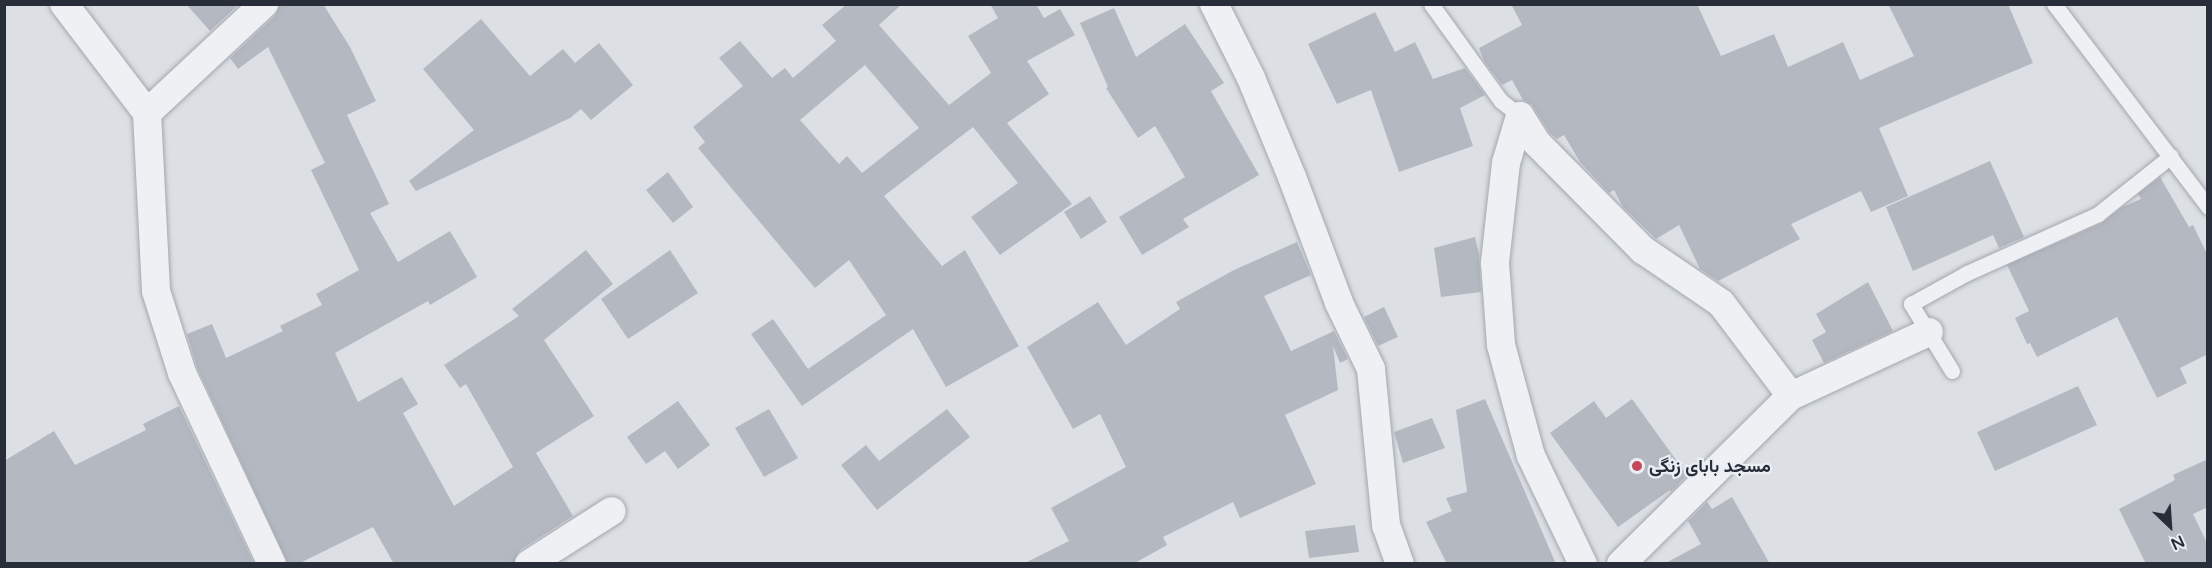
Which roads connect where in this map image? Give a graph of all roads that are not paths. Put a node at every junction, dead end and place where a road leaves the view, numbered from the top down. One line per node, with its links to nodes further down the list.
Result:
1 (64, 4): 6 (street)
2 (264, 4): 6 (street)
3 (1214, 4): 16 (street)
4 (1431, 4): 7 (lane)
5 (2054, 4): 8 (lane)
6 (147, 113): 14 (street)
7 (1520, 116): 12 (street); 17 (street)
8 (2171, 156): 9 (lane); 10 (lane)
9 (2208, 207)
10 (1929, 332): 11 (lane); 12 (street)
11 (1952, 371)
12 (1791, 396): 18 (street)
13 (612, 512): 15 (street)
14 (272, 564)
15 (529, 564)
16 (1400, 564)
17 (1583, 564)
18 (1621, 564)

